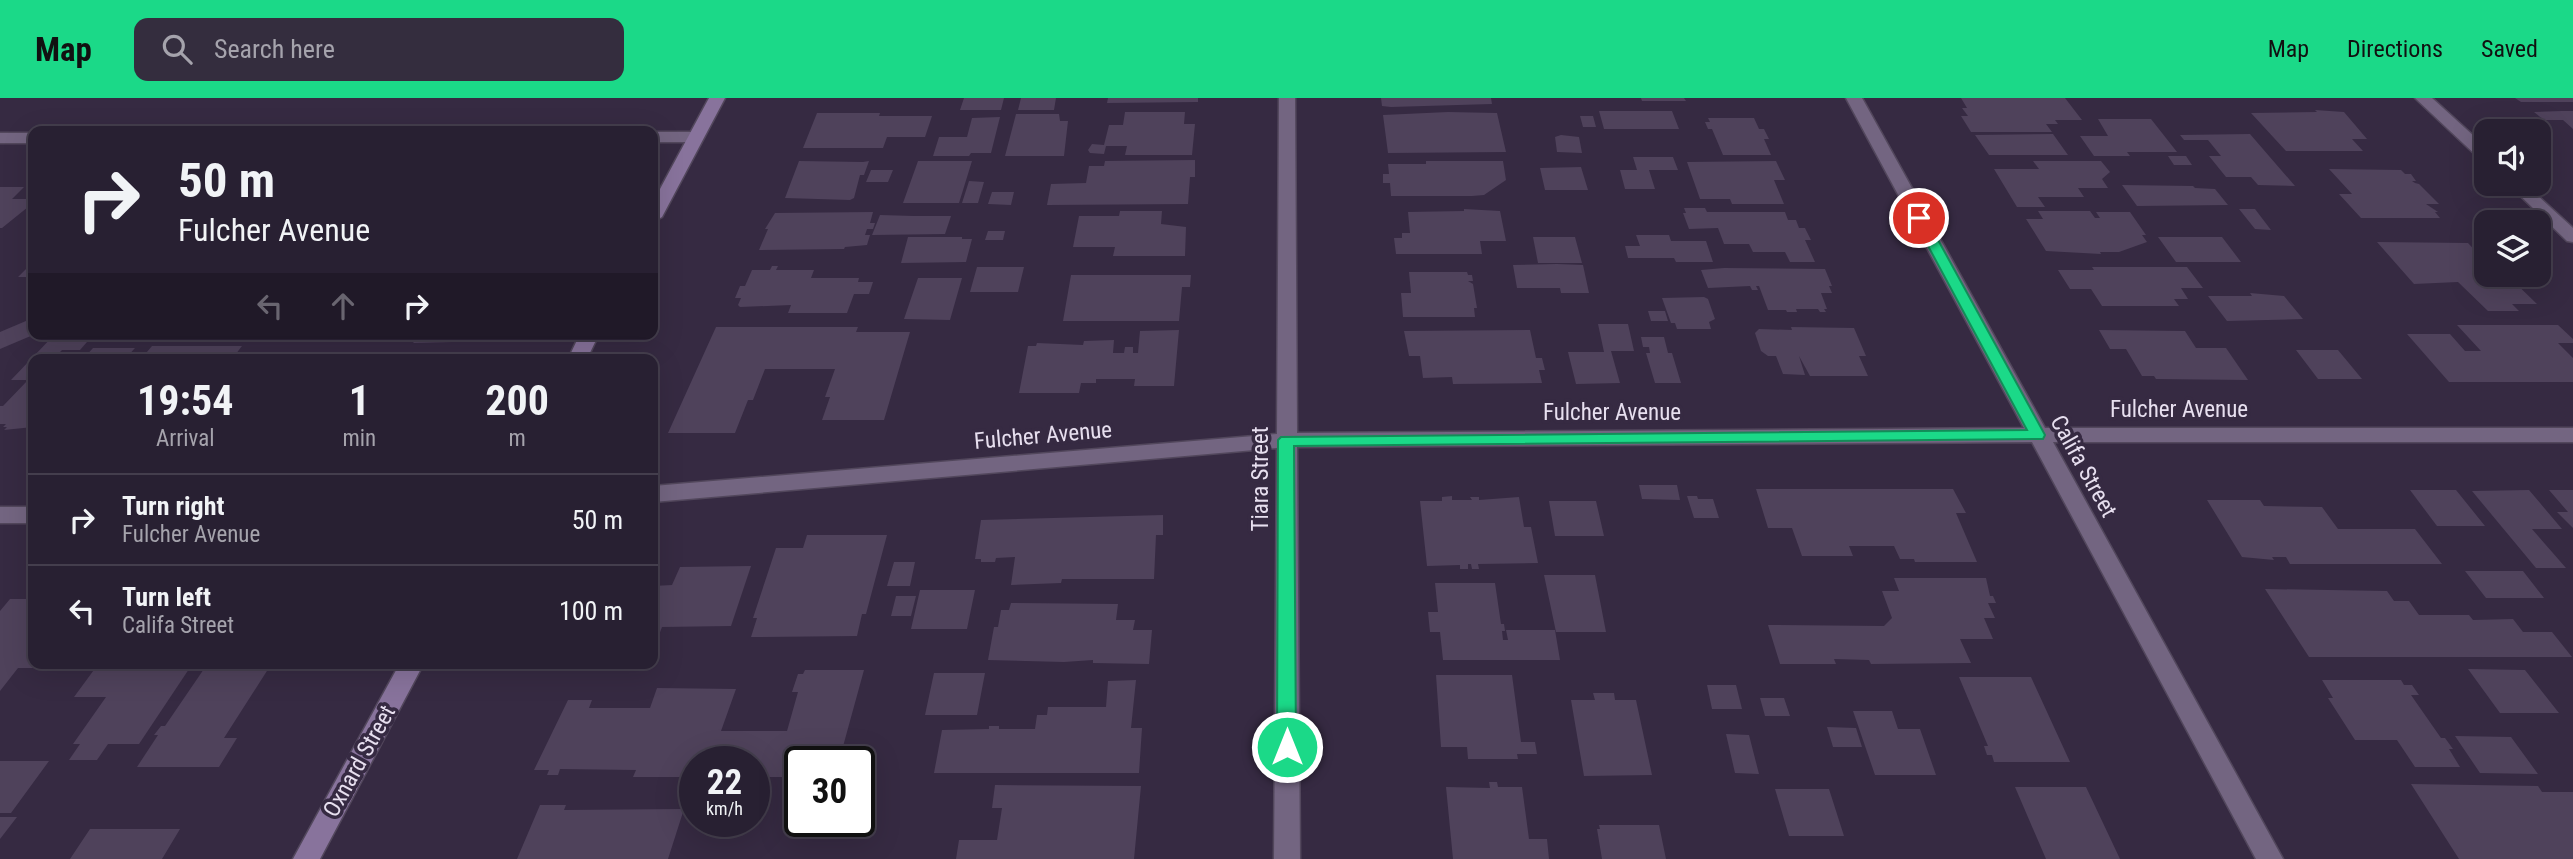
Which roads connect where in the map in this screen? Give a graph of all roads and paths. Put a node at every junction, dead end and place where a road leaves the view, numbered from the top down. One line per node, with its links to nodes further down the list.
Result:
1 (717, 98): 8 (main road)
2 (1287, 98): 15 (street, Tiara Street)
3 (1854, 98): 13 (street, Califa Street)
4 (2423, 98): 9 (street)
5 (0, 138): 6 (street)
6 (28, 138)
7 (658, 138): 8 (street)
8 (696, 138): 11 (main road)
9 (2474, 145)
10 (2529, 196): 12 (street)
11 (658, 208)
12 (2573, 237)
13 (2038, 435): 14 (street, Fulcher Avenue); 15 (street, Fulcher Avenue); 22 (street, Califa Street)
14 (2573, 435)
15 (1286, 440): 16 (street, Fulcher Avenue); 21 (street, Tiara Street)
16 (658, 494)
17 (0, 515): 18 (street)
18 (28, 515)
19 (409, 669): 20 (main road, Oxnard Street)
20 (306, 859)
21 (1287, 859)
22 (2270, 859)

